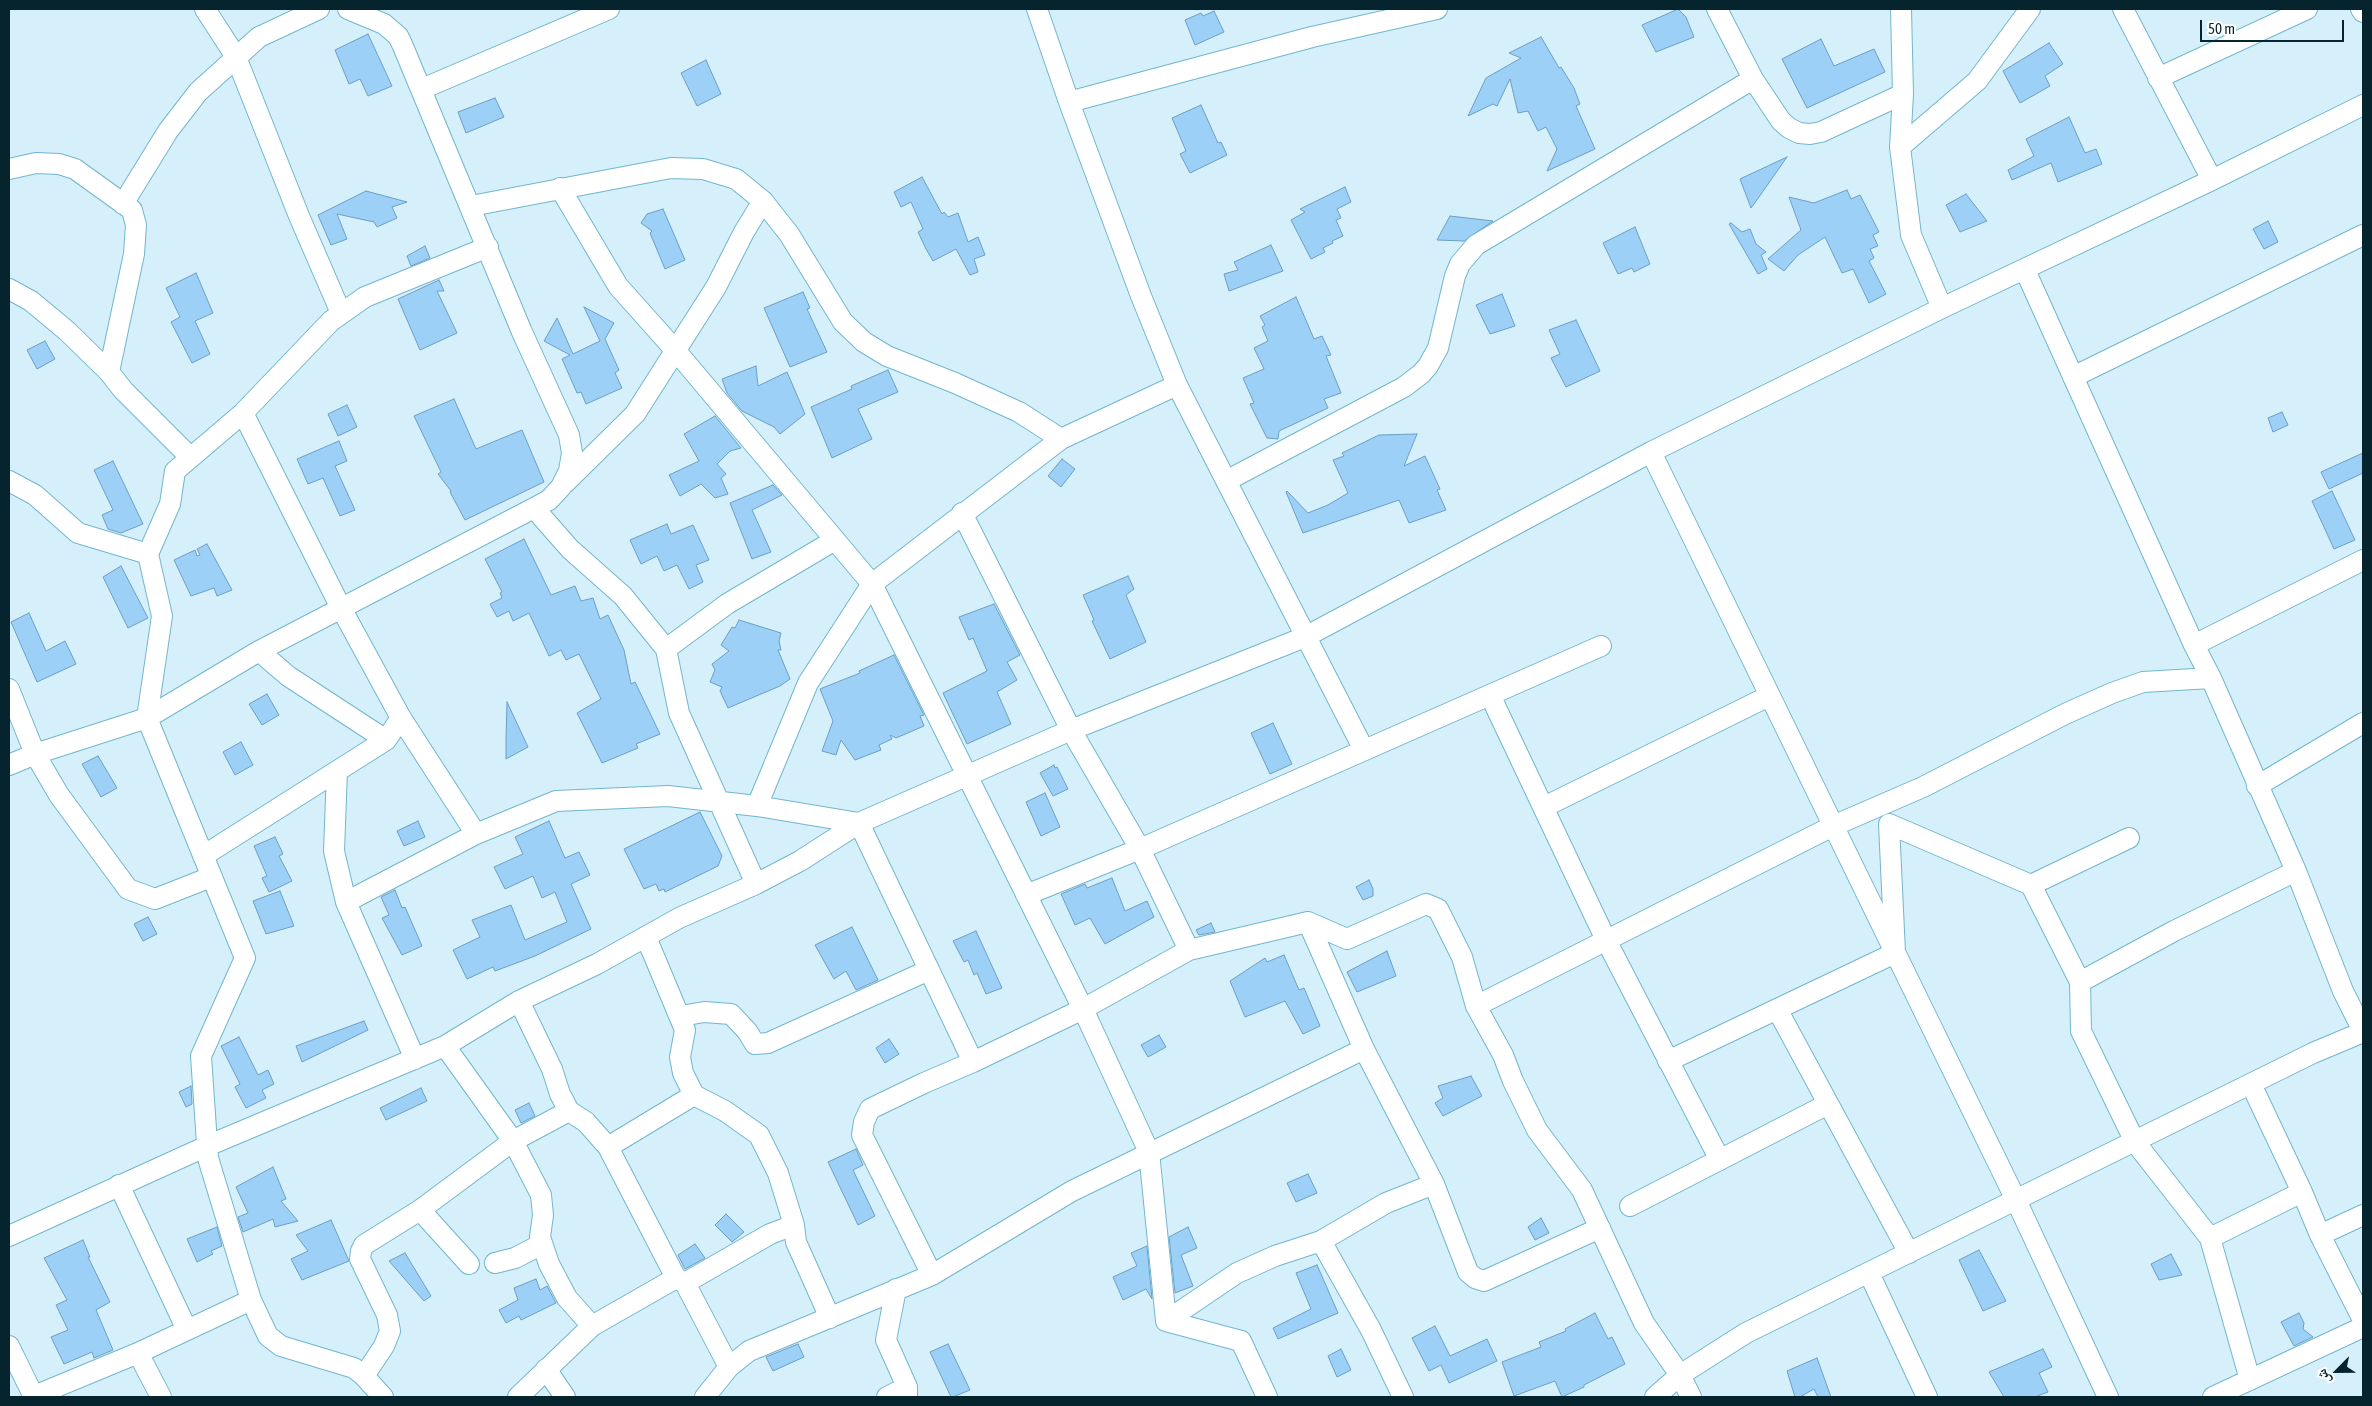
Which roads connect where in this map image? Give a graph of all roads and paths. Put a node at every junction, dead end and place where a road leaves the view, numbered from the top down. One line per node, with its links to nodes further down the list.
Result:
1 (205, 9): 12 (street)
2 (319, 9): 12 (street)
3 (348, 9): 15 (street)
4 (609, 9): 15 (street)
5 (1037, 9): 17 (street)
6 (1438, 9): 17 (street)
7 (1717, 9): 14 (street)
8 (1901, 9): 16 (street)
9 (2030, 9): 19 (street)
10 (2123, 9): 13 (street)
11 (2308, 9): 13 (street)
12 (236, 57): 24 (street); 31 (street)
13 (2158, 78): 21 (street)
14 (1753, 79): 16 (street); 41 (street)
15 (422, 90): 25 (street)
16 (1903, 94): 19 (street)
17 (1069, 102): 35 (street)
18 (2363, 105): 21 (street)
19 (1900, 147): 30 (street)
20 (9, 170): 24 (street)
21 (2212, 180): 28 (street)
22 (560, 188): 23 (street); 25 (street); 32 (street)
23 (763, 201): 32 (street); 37 (street)
24 (123, 204): 33 (street)
25 (471, 206): 27 (street)
26 (2363, 235): 34 (street)
27 (488, 247): 31 (street); 42 (street)
28 (2025, 270): 30 (street); 34 (street)
29 (9, 289): 33 (street)
30 (1942, 308): 38 (street)
31 (341, 313): 36 (street)
32 (676, 352): 42 (street); 45 (street)
33 (109, 372): 39 (street)
34 (2073, 377): 52 (street)
35 (1177, 385): 37 (street); 41 (street)
36 (243, 413): 39 (street); 49 (street)
37 (1061, 439): 44 (street)
38 (1651, 452): 50 (street); 58 (street)
39 (190, 457): 46 (street)
40 (9, 481): 46 (street)
41 (1226, 481): 50 (street)
42 (561, 487): 43 (street)
43 (534, 508): 49 (street); 53 (street)
44 (962, 513): 48 (street); 62 (street)
45 (834, 540): 48 (street); 53 (street)
46 (148, 554): 59 (street)
47 (2363, 560): 52 (street)
48 (872, 584): 68 (street); 72 (street)
49 (341, 608): 54 (street); 60 (street)
50 (1305, 637): 62 (street); 64 (street)
51 (1601, 646): 57 (street)
52 (2194, 646): 55 (street)
53 (666, 649): 71 (street)
54 (259, 651): 59 (street); 63 (street)
55 (2211, 678): 69 (street); 70 (street)
56 (9, 689): 65 (street)
57 (1490, 695): 64 (street); 73 (street)
58 (1769, 696): 73 (street); 76 (street)
59 (147, 718): 65 (street); 80 (street)
60 (401, 718): 63 (street); 77 (street)
61 (2363, 723): 70 (street)
62 (1071, 730): 68 (street); 79 (street)
63 (386, 740): 67 (street)
64 (1364, 750): 79 (street)
65 (35, 754): 66 (street); 82 (street)
66 (9, 765)
67 (337, 771): 80 (street); 86 (street)
68 (965, 776): 74 (street); 85 (street)
69 (1923, 786): 75 (street); 76 (street)
70 (2257, 786): 81 (street)
71 (720, 801): 72 (street); 77 (street); 83 (street)
72 (757, 806): 74 (street)
73 (1544, 807): 89 (street)
74 (859, 823): 83 (street); 92 (street)
75 (1889, 824): 84 (street); 91 (street)
76 (1833, 826): 89 (street); 91 (street)
77 (476, 834): 86 (street)
78 (2129, 838): 84 (street)
79 (1140, 849): 85 (street); 90 (street)
80 (203, 856): 82 (street)
81 (2296, 870): 93 (street); 99 (street)
82 (211, 876): 111 (street)
83 (756, 884): 88 (street)
84 (2031, 885): 93 (street)
85 (1026, 895): 96 (street)
86 (346, 902): 102 (street)
87 (1308, 922): 90 (street); 95 (street); 101 (street)
88 (646, 937): 94 (street); 98 (street)
89 (1606, 940): 95 (street); 103 (street)
90 (1190, 950): 96 (street)
91 (1895, 953): 97 (street); 118 (street)
92 (929, 970): 98 (street); 104 (street)
93 (2080, 982): 110 (street)
94 (519, 1001): 100 (street); 108 (street)
95 (1476, 1006): 123 (street)
96 (1083, 1009): 104 (street); 113 (street)
97 (1777, 1009): 103 (street); 107 (street)
98 (681, 1016): 106 (street)
99 (2363, 1031): 105 (street)
100 (445, 1046): 102 (street); 109 (street)
101 (1364, 1049): 113 (street); 115 (street)
102 (415, 1059): 111 (street)
103 (1668, 1060): 114 (street)
104 (973, 1062): 133 (street)
105 (2251, 1084): 110 (street); 117 (street)
106 (694, 1095): 112 (street); 122 (street)
107 (1828, 1104): 114 (street); 129 (street)
108 (570, 1111): 109 (street); 112 (street)
109 (513, 1141): 120 (street); 128 (street)
110 (2135, 1142): 118 (street); 126 (street)
111 (207, 1146): 116 (street); 136 (street)
112 (608, 1147): 134 (street)
113 (1149, 1152): 133 (street); 139 (street)
114 (1720, 1160): 119 (street)
115 (1434, 1184): 123 (street); 127 (street)
116 (119, 1185): 125 (street); 142 (street)
117 (2302, 1192): 124 (street); 126 (street)
118 (2016, 1200): 129 (street); 163 (street)
119 (1630, 1206)
120 (420, 1210): 131 (street); 148 (street)
121 (2363, 1215): 124 (street)
122 (794, 1225): 134 (street); 137 (street)
123 (1600, 1228): 147 (street)
124 (2320, 1235): 138 (street)
125 (9, 1236)
126 (2210, 1238): 149 (street)
127 (1321, 1241): 139 (street); 159 (street)
128 (542, 1244): 130 (street); 140 (street)
129 (1909, 1253): 132 (street)
130 (495, 1263)
131 (468, 1264)
132 (1869, 1273): 147 (street); 162 (street)
133 (932, 1275): 135 (street)
134 (680, 1280): 140 (street); 145 (street)
135 (896, 1289): 137 (street); 150 (street)
136 (251, 1300): 142 (street); 148 (street)
137 (830, 1318): 145 (street)
138 (2363, 1320)
139 (1166, 1321): 158 (street)
140 (592, 1326): 146 (street)
141 (2363, 1328): 149 (street)
142 (187, 1330): 144 (street)
143 (9, 1346): 151 (street)
144 (138, 1353): 151 (street); 152 (street)
145 (729, 1368): 156 (street)
146 (546, 1369): 154 (street); 155 (street)
147 (1680, 1375): 160 (street); 161 (street)
148 (364, 1376): 153 (street)
149 (2250, 1380): 164 (street)
150 (907, 1392): 157 (street)
151 (33, 1397)
152 (160, 1397)
153 (383, 1397)
154 (518, 1397)
155 (565, 1397)
156 (706, 1397)
157 (887, 1397)
158 (1267, 1397)
159 (1403, 1397)
160 (1655, 1397)
161 (1691, 1397)
162 (1927, 1397)
163 (2108, 1397)
164 (2213, 1397)

